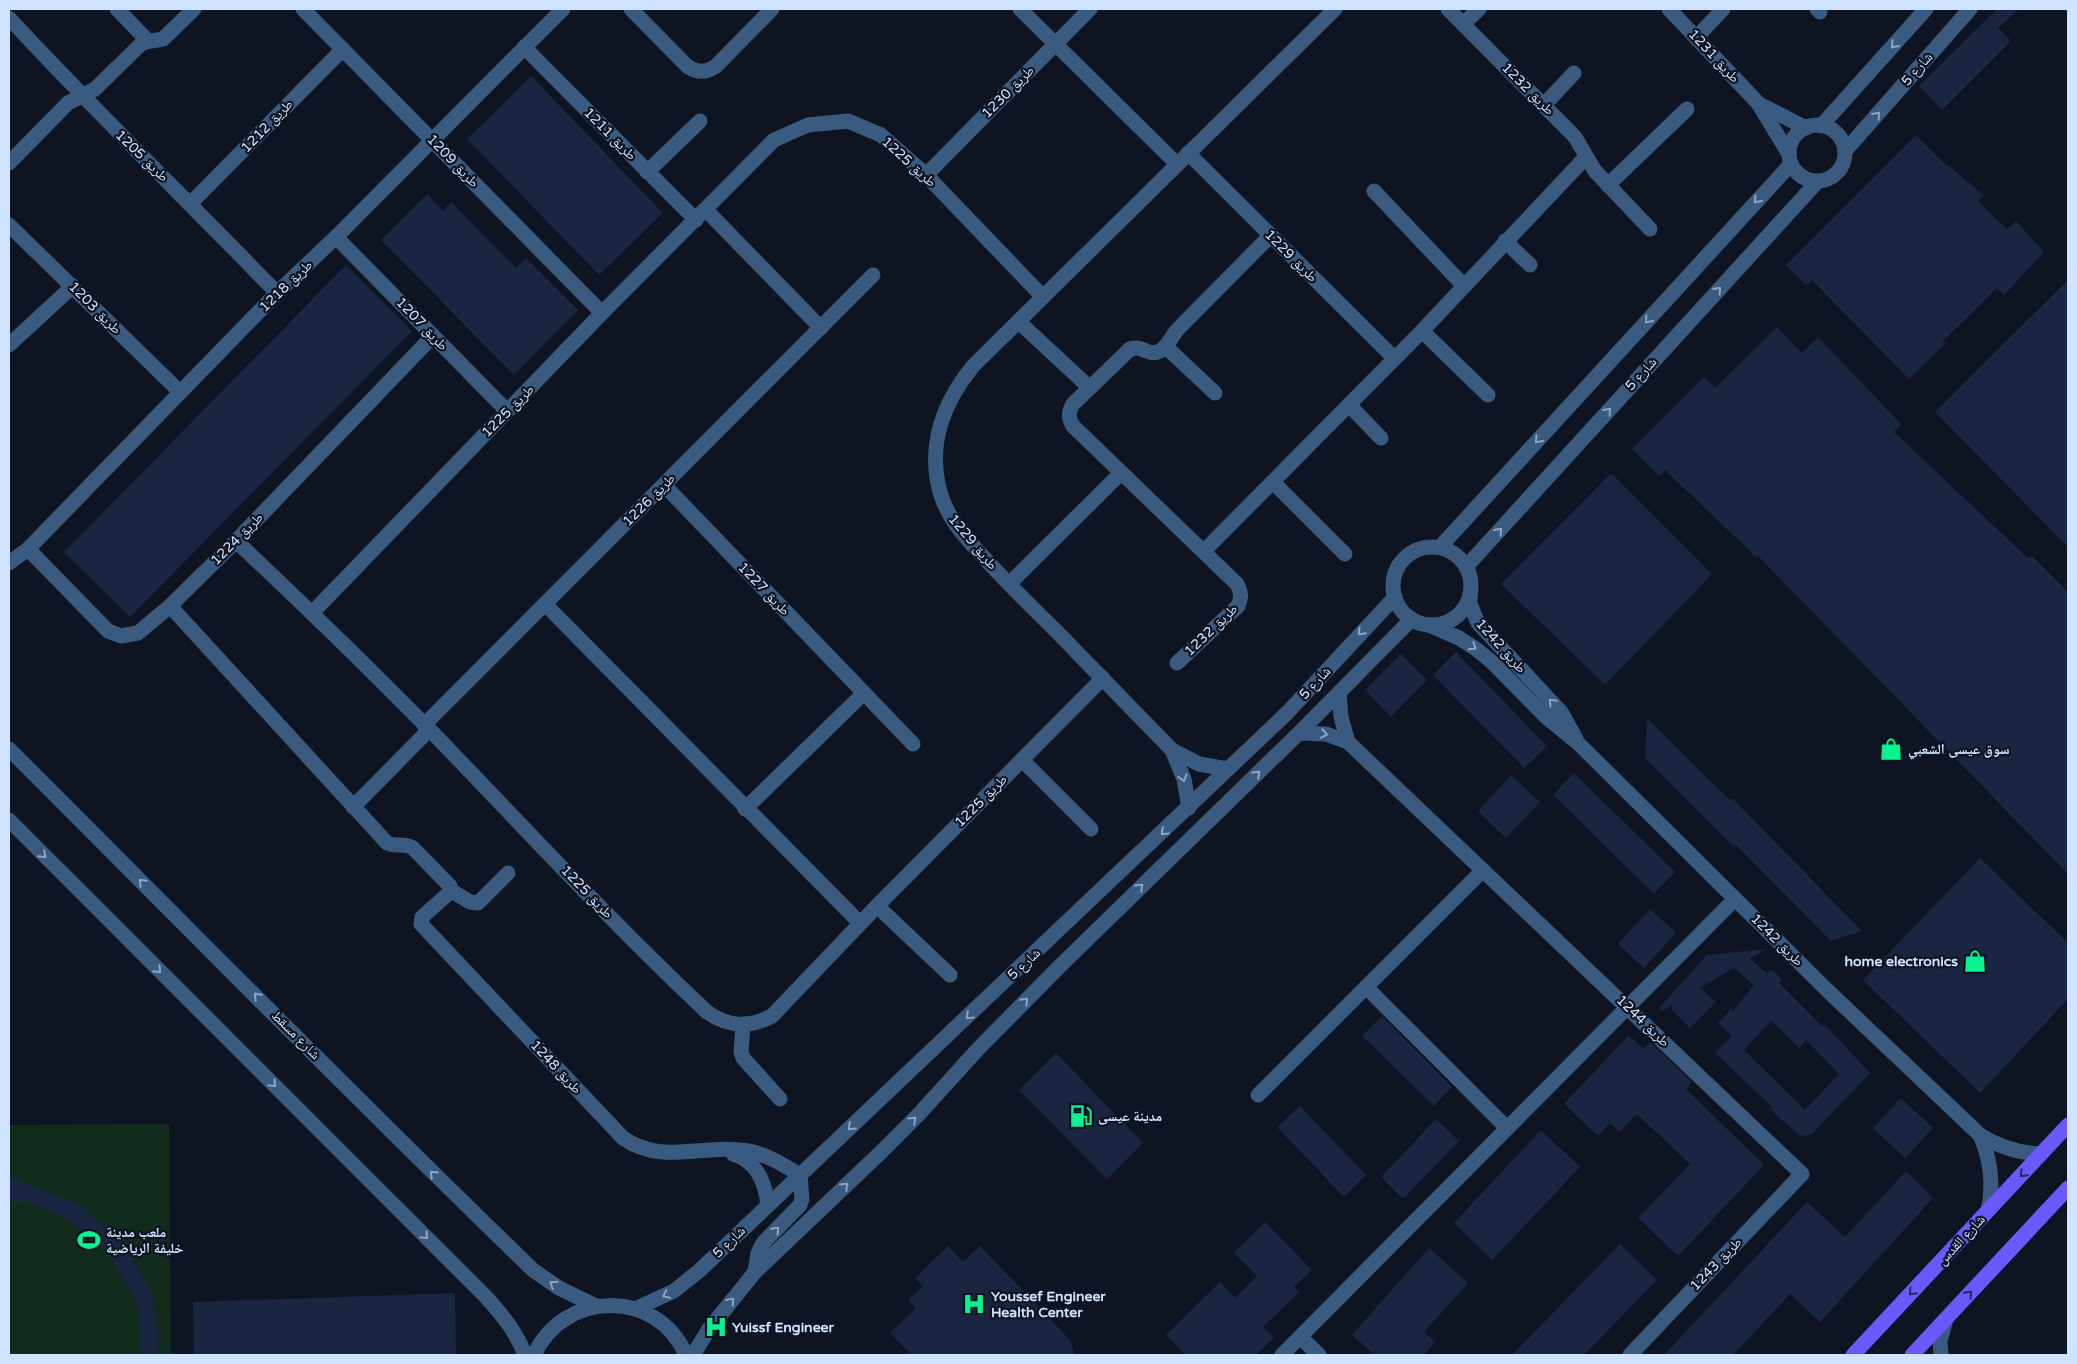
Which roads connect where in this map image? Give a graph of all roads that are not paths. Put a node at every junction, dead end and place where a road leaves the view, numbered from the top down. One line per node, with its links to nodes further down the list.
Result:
1 (117, 9): 19 (street)
2 (194, 9): 19 (street)
3 (303, 9): 22 (street, طريق 1209)
4 (563, 9): 21 (street, طريق 1218)
5 (631, 9): 6 (street)
6 (772, 9)
7 (1020, 9): 20 (street)
8 (1090, 9): 20 (street, طريق 1230)
9 (1335, 9): 32 (street, طريق 1229)
10 (1448, 9): 17 (street, طريق 1232)
11 (1479, 9): 17 (street)
12 (1669, 9): 18 (street, طريق 1231)
13 (1723, 9): 18 (street)
14 (1926, 9): 29 (street, one-way to 29)
15 (1970, 9): 31 (street, شارع 5, one-way to 15)
16 (9, 18): 24 (street, طريق 1205)
17 (1463, 24): 26 (street, طريق 1232)
18 (1696, 38): 25 (street, طريق 1231)
19 (148, 41): 24 (street)
20 (1056, 44): 32 (street); 37 (street, طريق 1230)
21 (524, 48): 30 (street, طريق 1218); 36 (street, طريق 1211)
22 (343, 49): 30 (street, طريق 1209); 41 (street, طريق 1212)
23 (1574, 73): 26 (street)
24 (81, 96): 35 (street); 41 (street, طريق 1205)
25 (1758, 103): 29 (street, طريق 1231); 34 (street, طريق 1231)
26 (1544, 105): 33 (street, طريق 1232)
27 (1687, 109): 39 (street)
28 (700, 121): 36 (street)
29 (1814, 127): 31 (street); 34 (street)
30 (433, 140): 46 (street, طريق 1218); 54 (street, طريق 1209)
31 (1845, 151): 38 (street)
32 (1182, 158): 45 (street, طريق 1229); 53 (street, طريق 1229)
33 (1585, 158): 39 (street, طريق 1232); 47 (street)
34 (1790, 159): 38 (street); 73 (street, one-way to 73)
35 (9, 163)
36 (647, 172): 42 (street, طريق 1211)
37 (926, 175): 42 (street, طريق 1225); 53 (street, طريق 1225)
38 (1816, 182): 78 (street, شارع 5, one-way to 38)
39 (1608, 184): 44 (street, طريق 1232)
40 (1374, 190): 51 (street)
41 (191, 204): 52 (street, طريق 1205)
42 (701, 215): 54 (street, طريق 1225); 56 (street)
43 (9, 224): 50 (street, طريق 1203)
44 (1650, 229)
45 (1270, 236): 60 (street); 61 (street, طريق 1229)
46 (336, 237): 52 (street, طريق 1218); 58 (street, طريق 1207)
47 (1505, 241): 48 (street); 51 (street)
48 (1530, 265)
49 (874, 275): 56 (street, طريق 1226)
50 (73, 286): 59 (street); 63 (street, طريق 1203)
51 (1464, 286): 57 (street)
52 (277, 294): 63 (street, طريق 1218)
53 (1043, 297): 55 (street, طريق 1229)
54 (602, 313): 67 (street, طريق 1225)
55 (1019, 322): 62 (street); 79 (street, طريق 1229)
56 (821, 328): 71 (street, طريق 1226)
57 (1422, 330): 61 (street); 65 (street)
58 (433, 336): 67 (street, طريق 1207); 72 (street, طريق 1224)
59 (9, 345)
60 (1166, 347): 62 (street, طريق 1232); 64 (street)
61 (1394, 358): 66 (street)
62 (1090, 388): 69 (street, طريق 1232)
63 (180, 392): 74 (street, طريق 1218)
64 (1215, 393)
65 (1488, 395)
66 (1349, 405): 68 (street); 70 (street)
67 (507, 411): 84 (street, طريق 1225)
68 (1381, 438)
69 (1121, 473): 75 (street, طريق 1232); 79 (street)
70 (1273, 482): 75 (street); 76 (street)
71 (664, 485): 82 (street, طريق 1226); 90 (street, طريق 1227)
72 (236, 541): 83 (street, طريق 1224); 84 (street, طريق 1225)
73 (1440, 548): 78 (street); 81 (street)
74 (28, 549): 77 (street, طريق 1218); 83 (street, طريق 1224)
75 (1204, 551): 87 (street, طريق 1232)
76 (1345, 554)
77 (9, 563)
78 (1466, 567): 80 (street)
79 (1009, 584): 88 (street, طريق 1229)
80 (1470, 593): 86 (street); 94 (street, طريق 1242, one-way to 80)
81 (1395, 597): 85 (street); 99 (street, شارع 5, one-way to 99)
82 (545, 604): 91 (street, طريق 1226); 102 (street)
83 (170, 606): 100 (street)
84 (312, 613): 91 (street, طريق 1225)
85 (1412, 619): 86 (street); 89 (street, شارع 5)
86 (1430, 625): 94 (street, طريق 1242, one-way to 94)
87 (1177, 663)
88 (1103, 678): 97 (street, طريق 1229); 98 (street, طريق 1225)
89 (1339, 693): 92 (street, شارع 5); 93 (street)
90 (864, 694): 95 (street, طريق 1227); 102 (street)
91 (427, 727): 100 (street, طريق 1226); 114 (street, طريق 1225)
92 (1299, 733): 93 (street, طريق 1244, one-way to 93); 127 (street, شارع 5, one-way to 92)
93 (1348, 742): 105 (street, طريق 1244)
94 (1578, 743): 108 (street, طريق 1242)
95 (913, 744)
96 (9, 749): 128 (street, شارع مسقط, one-way to 96)
97 (1172, 750): 99 (street, طريق 1229); 101 (street, طريق 1229, one-way to 101)
98 (1022, 760): 104 (street); 109 (street, طريق 1225)
99 (1228, 769): 101 (street, شارع 5)
100 (353, 806): 107 (street)
101 (1189, 808): 123 (street, شارع 5, one-way to 123)
102 (745, 809): 110 (street)
103 (9, 820): 132 (street, one-way to 132)
104 (1092, 829)
105 (1483, 870): 112 (street); 113 (street, طريق 1244)
106 (508, 873): 107 (street)
107 (450, 890): 120 (street, طريق 1248)
108 (1736, 899): 113 (street); 119 (street, طريق 1242)
109 (877, 906): 110 (street, طريق 1225); 111 (street)
110 (860, 923): 114 (street, طريق 1225)
111 (950, 975)
112 (1366, 986): 115 (street); 118 (street)
113 (1628, 1007): 118 (street); 122 (street, طريق 1244)
114 (743, 1025): 116 (street)
115 (1258, 1095)
116 (780, 1099)
117 (2068, 1125): 121 (main road, شارع القدس)
118 (1507, 1128): 131 (street)
119 (1980, 1135): 121 (street, طريق 1242); 126 (street, طريق 1242)
120 (719, 1150): 123 (street, طريق 1248); 125 (street, طريق 1248)
121 (2041, 1154): 126 (main road, شارع القدس, one-way to 126)
122 (1802, 1174): 138 (street, طريق 1243)
123 (800, 1175): 125 (street, شارع 5); 127 (street, one-way to 123)
124 (2068, 1188): 130 (main road, one-way to 124)
125 (768, 1205): 129 (street, شارع 5, one-way to 129)
126 (1988, 1211): 139 (main road, شارع القدس, one-way to 139)
127 (755, 1272): 135 (street, شارع 5, one-way to 127)
128 (596, 1306): 129 (street); 133 (street)
129 (635, 1309): 134 (street)
130 (1946, 1319): 140 (main road); 141 (street)
131 (1300, 1337): 136 (street); 137 (street)
132 (526, 1355)
133 (534, 1355)
134 (686, 1355)
135 (693, 1355)
136 (1282, 1355)
137 (1319, 1355)
138 (1630, 1355)
139 (1853, 1355)
140 (1912, 1355)
141 (1941, 1355)

